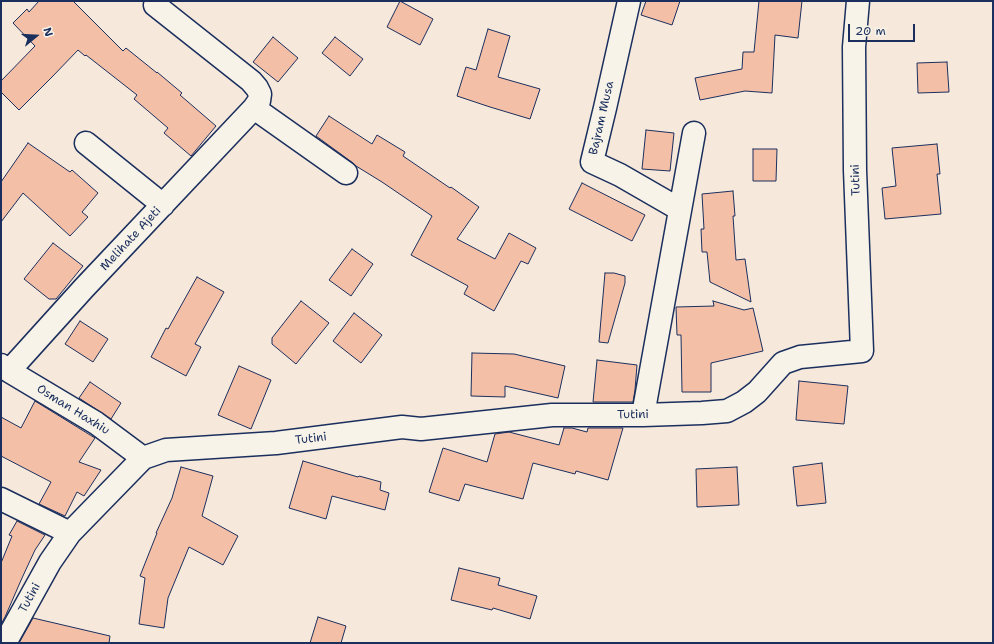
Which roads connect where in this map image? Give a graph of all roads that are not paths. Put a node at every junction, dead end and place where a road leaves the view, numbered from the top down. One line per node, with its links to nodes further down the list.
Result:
1 (629, 1): 9 (street, Bajram Musa)
2 (858, 1): 11 (street, Tutini)
3 (155, 5): 4 (street)
4 (254, 108): 7 (street); 8 (street, Melihate Ajeti)
5 (694, 133): 9 (street)
6 (86, 143): 8 (street)
7 (346, 173)
8 (163, 205): 10 (street, Melihate Ajeti)
9 (679, 209): 11 (street)
10 (5, 368): 12 (street, Osman Haxhiu)
11 (643, 415): 12 (street, Tutini)
12 (143, 458): 14 (street, Tutini)
13 (1, 499): 14 (street)
14 (70, 533): 15 (street, Tutini)
15 (5, 635)

